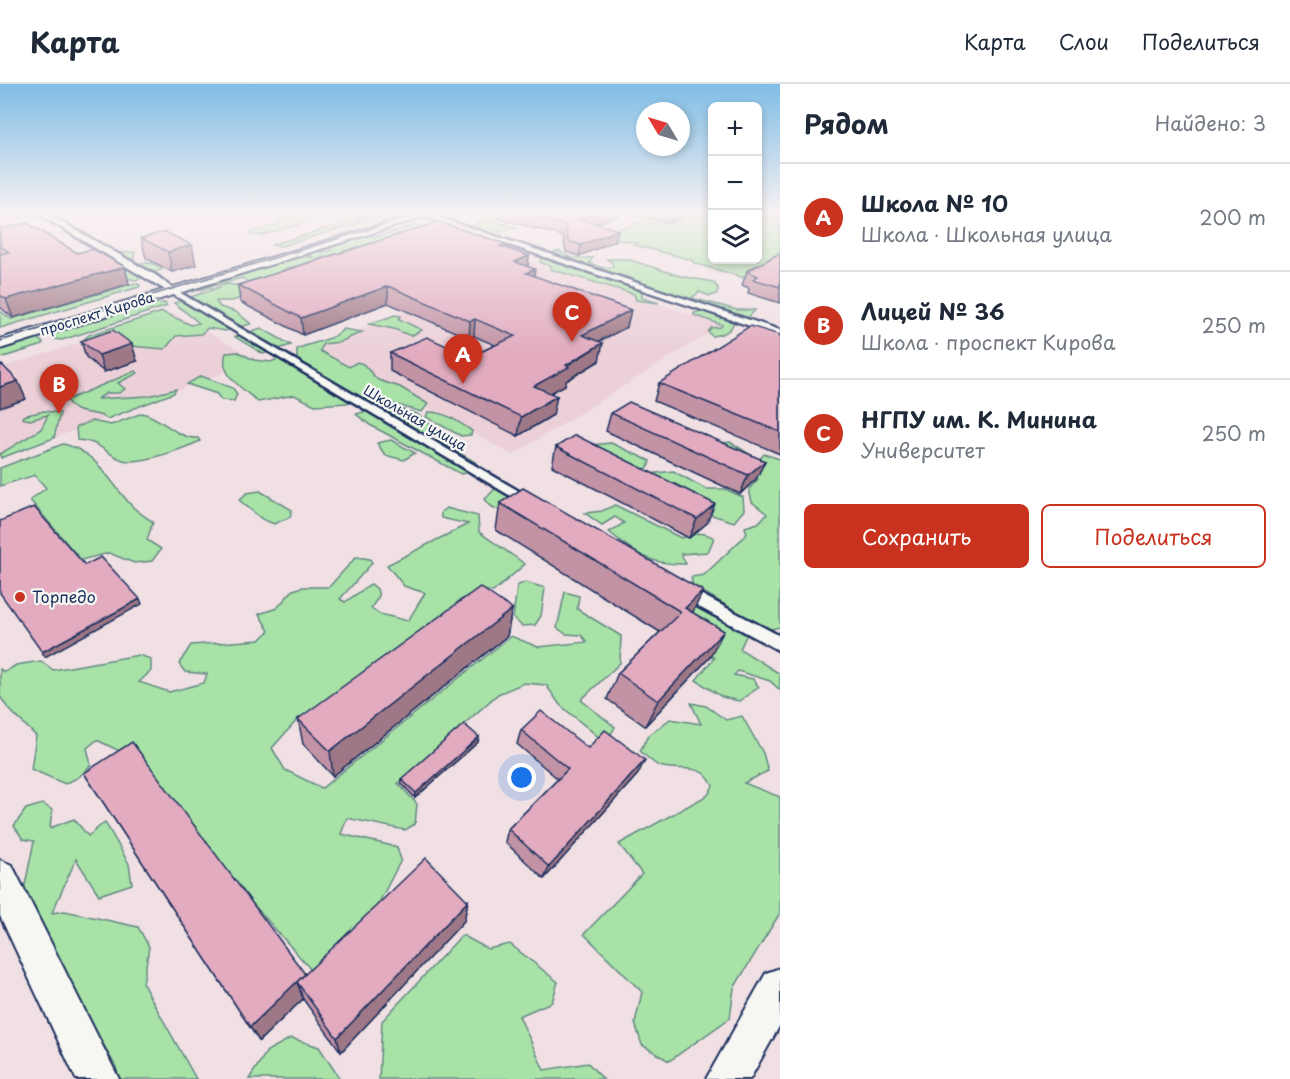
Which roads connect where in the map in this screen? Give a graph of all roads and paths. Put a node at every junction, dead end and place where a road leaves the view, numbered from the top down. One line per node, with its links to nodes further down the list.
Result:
1 (116, 258): 4 (street, Школьная улица)
2 (270, 258): 4 (street, проспект Кирова)
3 (557, 258): 6 (street)
4 (168, 289): 5 (street, проспект Кирова); 7 (street, проспект Кирова); 8 (street, Школьная улица)
5 (0, 333)
6 (780, 333)
7 (0, 344)
8 (546, 511)
9 (668, 582): 10 (street)
10 (780, 644)
11 (0, 877): 13 (street)
12 (780, 987): 14 (street)
13 (98, 1079)
14 (727, 1079)

